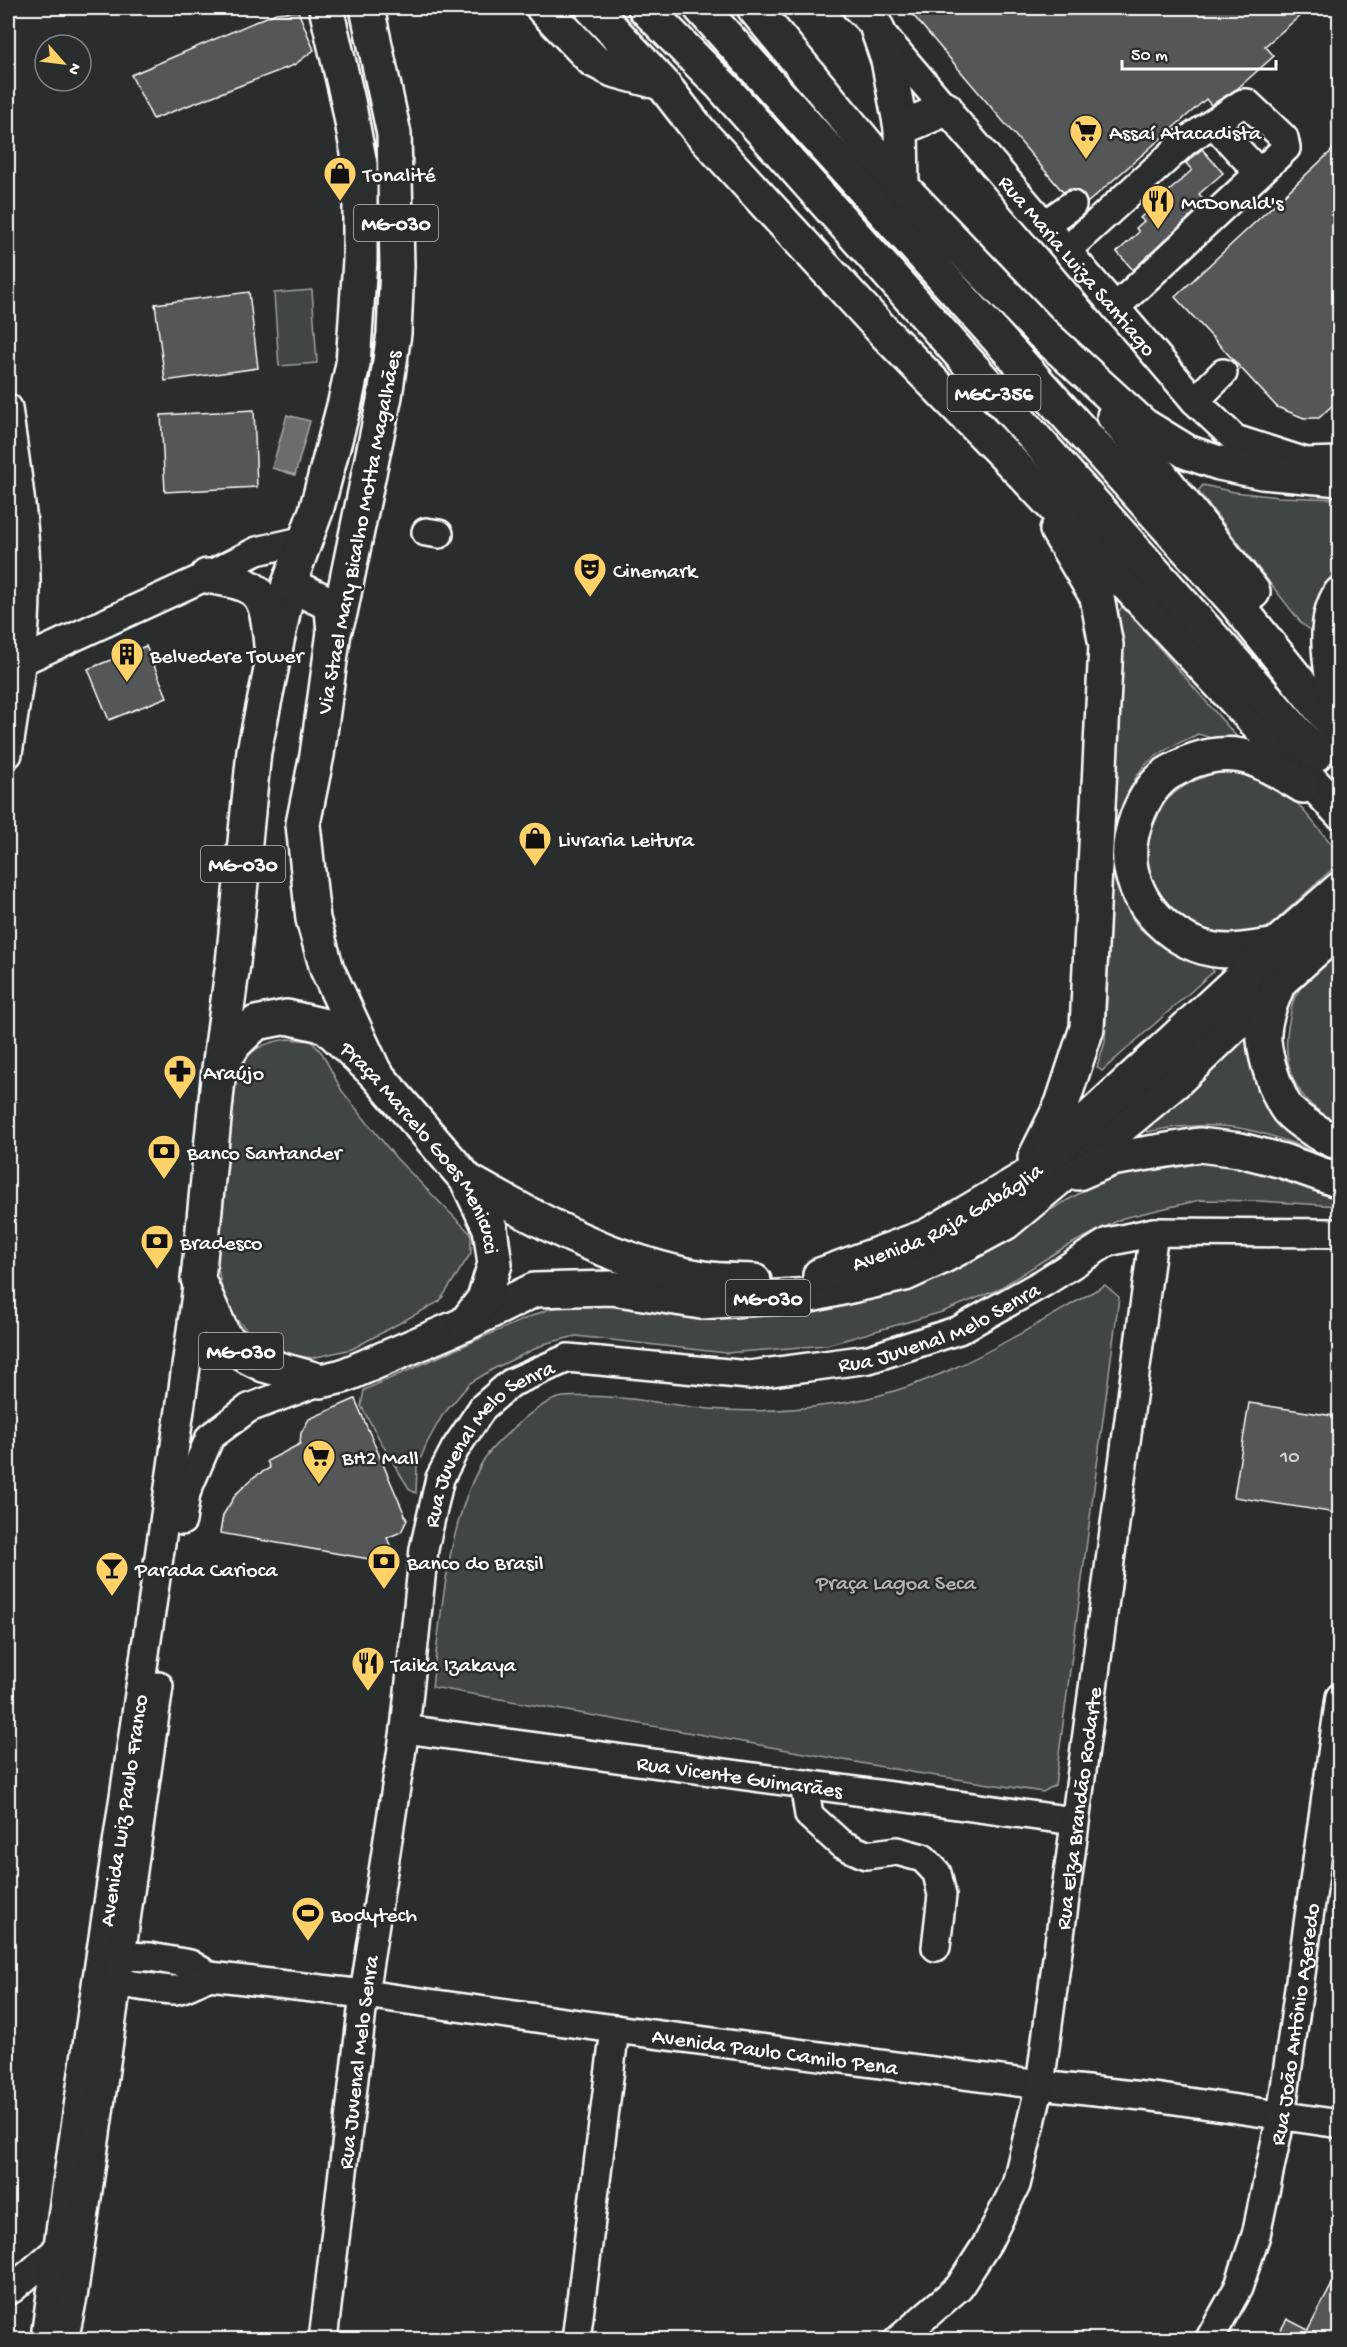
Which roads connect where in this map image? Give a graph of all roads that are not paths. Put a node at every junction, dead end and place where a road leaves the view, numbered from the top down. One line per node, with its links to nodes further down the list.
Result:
1 (326, 8): 26 (highway, Via Stael Mary Bicalho Motta Magalhães / MG-030)
2 (543, 8): 9 (highway)
3 (592, 8): 9 (highway, MGC-356)
4 (645, 8): 37 (highway, MGC-356)
5 (701, 8): 35 (highway, MGC-356)
6 (754, 8): 14 (highway, MGC-356)
7 (368, 11): 31 (highway, Via Stael Mary Bicalho Motta Magalhães / MG-030)
8 (867, 18): 10 (street, Rua Maria Luiza Santiago); 11 (highway)
9 (662, 83): 24 (highway, MGC-356)
10 (946, 109): 11 (highway); 16 (street, Rua Maria Luiza Santiago)
11 (901, 128): 14 (highway)
12 (1206, 128): 13 (street); 13 (street); 17 (street)
13 (1259, 173): 18 (street)
14 (902, 187): 19 (highway, MGC-356)
15 (1072, 205): 16 (street)
16 (1045, 224): 17 (street, Rua Maria Luiza Santiago)
17 (1071, 255): 18 (street, Rua Maria Luiza Santiago)
18 (1116, 307): 21 (street, Rua Maria Luiza Santiago)
19 (1072, 363): 25 (highway); 34 (highway, MGC-356)
20 (1223, 373): 21 (street)
21 (1195, 401): 23 (street, Rua Maria Luiza Santiago)
22 (8, 408): 33 (street)
23 (1340, 461)
24 (1025, 476): 37 (highway, MGC-356); 46 (highway)
25 (1340, 479)
26 (305, 540): 27 (street); 29 (highway, Via Stael Mary Bicalho Motta Magalhães / MG-030)
27 (257, 551): 28 (street); 29 (street)
28 (207, 576): 32 (highway); 33 (street)
29 (289, 584): 31 (highway); 32 (highway, Via Stael Mary Bicalho Motta Magalhães / MG-030)
30 (1340, 594): 34 (highway)
31 (334, 632): 43 (highway, Via Stael Mary Bicalho Motta Magalhães / MG-030)
32 (273, 661): 42 (highway, Via Stael Mary Bicalho Motta Magalhães / MG-030)
33 (15, 665): 36 (street)
34 (1338, 702)
35 (1340, 733)
36 (8, 754)
37 (1336, 798): 40 (highway)
38 (1340, 889): 40 (highway, Avenida Raja Gabáglia / MG-030)
39 (1337, 930): 41 (highway, Avenida Raja Gabáglia / MG-030)
40 (1275, 946): 46 (highway, Avenida Raja Gabáglia / MG-030)
41 (1279, 982): 44 (highway); 46 (highway, Avenida Raja Gabáglia / MG-030)
42 (219, 1069): 43 (highway, Praça Marcelo Goes Menicucci); 50 (highway, Praça Marcelo Goes Menicucci / MG-030)
43 (375, 1073): 45 (highway, Praça Marcelo Goes Menicucci / MG-030)
44 (1340, 1143)
45 (466, 1180): 46 (highway, Avenida Raja Gabáglia / MG-030); 51 (highway, Praça Marcelo Goes Menicucci)
46 (1038, 1181): 47 (highway); 51 (highway, Avenida Raja Gabáglia / MG-030)
47 (1340, 1181)
48 (1154, 1232): 49 (street, Rua Juvenal Melo Senra); 54 (street, Rua Juvenal Melo Senra); 56 (street, Rua Elza Brandão Rodarte)
49 (1340, 1233)
50 (198, 1279): 52 (highway, Praça Marcelo Goes Menicucci / MG-030); 59 (street, Avenida Luiz Paulo Franco)
51 (465, 1324): 52 (highway, Praça Marcelo Goes Menicucci / MG-030)
52 (321, 1381): 58 (street, Avenida Luiz Paulo Franco)
53 (1340, 1697): 64 (street, Rua João Antônio Azeredo)
54 (405, 1729): 55 (street, Rua Vicente Guimarães); 61 (street, Rua Juvenal Melo Senra)
55 (804, 1784): 56 (street, Rua Vicente Guimarães); 57 (street)
56 (1074, 1821): 63 (street, Rua Elza Brandão Rodarte)
57 (936, 1947)
58 (122, 1956): 59 (street, Avenida Luiz Paulo Franco); 60 (street, Avenida Paulo Camilo Pena)
59 (107, 1975): 60 (street, Avenida Paulo Camilo Pena); 66 (street, Avenida Luiz Paulo Franco); 68 (street, Avenida Luiz Paulo Franco)
60 (210, 1976): 61 (street, Avenida Paulo Camilo Pena)
61 (364, 1994): 62 (street, Avenida Paulo Camilo Pena); 69 (street, Rua Juvenal Melo Senra)
62 (615, 2029): 63 (street, Avenida Paulo Camilo Pena); 70 (street)
63 (1040, 2085): 64 (street, Avenida Paulo Camilo Pena); 71 (street, Rua Elza Brandão Rodarte)
64 (1281, 2116): 65 (street, Avenida Paulo Camilo Pena); 72 (street, Rua João Antônio Azeredo)
65 (1340, 2124)
66 (57, 2250): 67 (street); 68 (street, Avenida Luiz Paulo Franco)
67 (8, 2290)
68 (49, 2337)
69 (323, 2340)
70 (576, 2340)
71 (898, 2340)
72 (1209, 2340)

